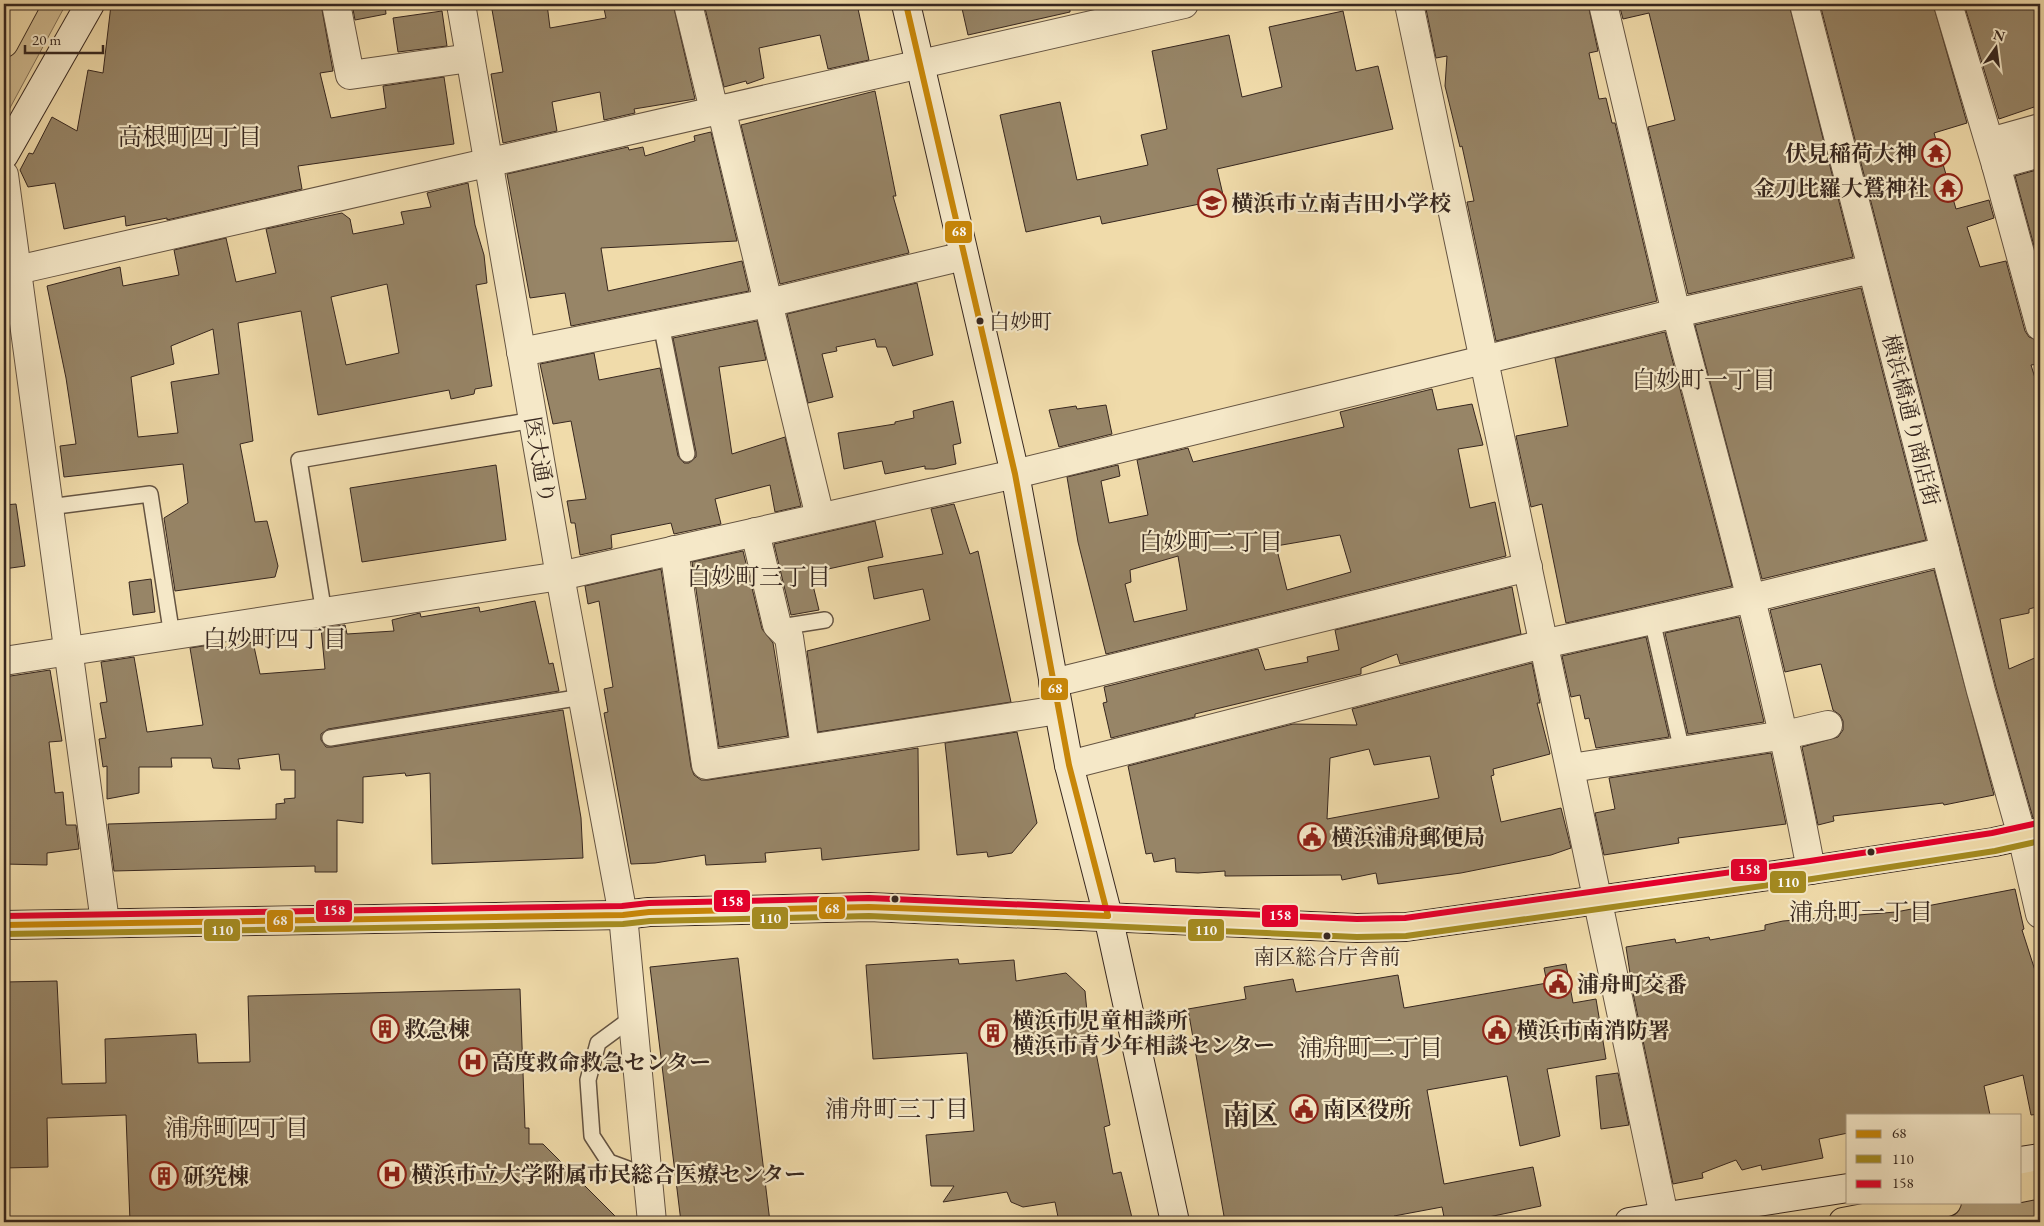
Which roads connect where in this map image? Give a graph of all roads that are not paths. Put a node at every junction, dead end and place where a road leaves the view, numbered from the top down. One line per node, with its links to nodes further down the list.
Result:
1 (25, 4): 12 (main road)
2 (90, 4): 19 (street)
3 (336, 4): 13 (street)
4 (461, 4): 13 (street, 医大通り)
5 (688, 4): 15 (street)
6 (906, 4): 14 (street)
7 (1184, 4): 14 (street)
8 (1409, 4): 30 (street)
9 (1603, 4): 26 (street)
10 (1804, 4): 23 (street, 横浜橋通り商店街)
11 (1948, 4): 18 (street)
12 (4, 43)
13 (470, 58): 20 (street, 医大通り)
14 (918, 64): 15 (street); 22 (street)
15 (717, 109): 20 (street); 25 (street)
16 (2040, 128): 18 (street)
17 (2040, 152): 18 (street)
18 (1993, 154): 27 (street)
19 (4, 155)
20 (488, 162): 24 (street); 29 (street, 医大通り)
21 (4, 175): 24 (street)
22 (964, 256): 25 (street); 33 (street)
23 (1872, 269): 26 (street); 38 (street, 横浜橋通り商店街)
24 (10, 272): 34 (street)
25 (768, 302): 28 (street); 35 (street)
26 (1676, 313): 30 (street); 41 (street)
27 (2040, 321)
28 (661, 324): 29 (street); 32 (lane)
29 (521, 352): 31 (street, 医大通り)
30 (1484, 361): 33 (street); 39 (street)
31 (532, 420): 40 (street, 医大通り); 42 (lane)
32 (687, 454)
33 (1015, 474): 35 (street); 50 (street)
34 (49, 507): 45 (lane); 48 (street)
35 (820, 517): 36 (street)
36 (755, 532): 37 (street); 46 (street)
37 (674, 550): 40 (street); 56 (street)
38 (1945, 551): 41 (street); 60 (street, 横浜橋通り商店街)
39 (1528, 566): 47 (street); 50 (street)
40 (560, 576): 42 (street); 51 (street, 医大通り)
41 (1752, 598): 44 (street); 54 (street)
42 (324, 612): 45 (street)
43 (825, 620): 46 (lane)
44 (1652, 620): 47 (street); 57 (lane)
45 (172, 636): 48 (street)
46 (789, 637): 56 (street)
47 (1543, 644): 58 (street); 59 (street)
48 (69, 652): 49 (street); 66 (street)
49 (4, 662)
50 (1053, 683): 52 (street)
51 (582, 697): 55 (lane); 64 (street, 医大通り)
52 (1058, 710): 56 (street); 58 (street)
53 (1828, 725): 54 (street)
54 (1785, 735): 57 (street); 61 (street)
55 (330, 738)
56 (805, 748)
57 (1682, 751): 59 (street)
58 (1069, 765): 65 (street)
59 (1571, 768): 62 (street)
60 (2031, 834): 61 (main road); 63 (street, 横浜橋通り商店街)
61 (1811, 870): 62 (main road)
62 (1598, 900): 65 (main road); 76 (street)
63 (2040, 914)
64 (623, 915): 65 (main road); 66 (main road); 68 (street, 医大通り)
65 (1108, 916): 78 (street)
66 (105, 922): 67 (main road)
67 (4, 925)
68 (632, 1018): 71 (street, 医大通り); 71 (lane)
69 (2040, 1158): 70 (street)
70 (2022, 1161)
71 (647, 1176): 77 (street, 医大通り)
72 (2040, 1184): 74 (main road)
73 (1846, 1188): 76 (street)
74 (2022, 1188)
75 (1937, 1204): 80 (main road)
76 (1664, 1216): 79 (street)
77 (652, 1222)
78 (1175, 1222)
79 (1629, 1222)
80 (1843, 1222)

